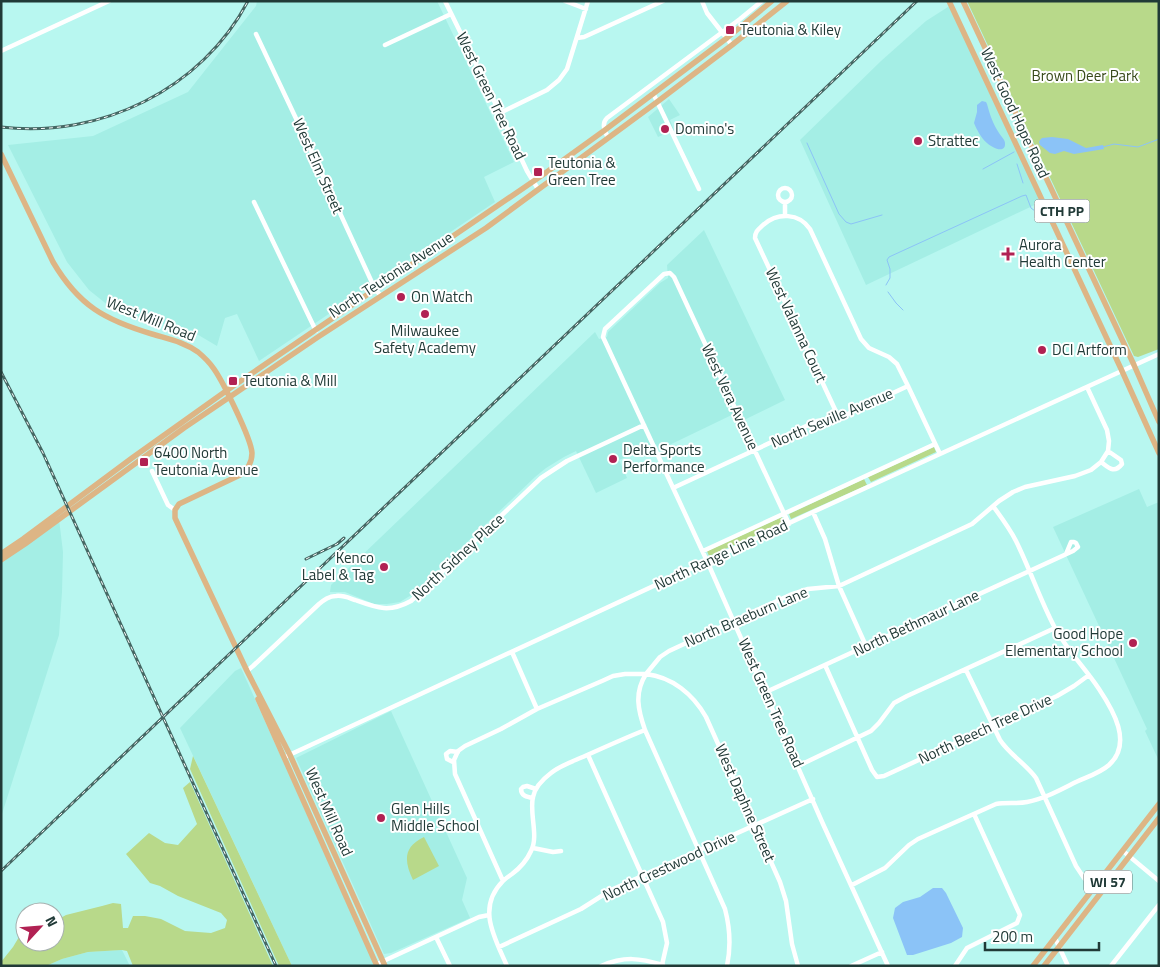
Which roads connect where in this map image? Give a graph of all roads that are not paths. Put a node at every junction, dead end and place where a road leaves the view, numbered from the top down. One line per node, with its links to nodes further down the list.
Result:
1 (109, 1): 20 (street)
2 (445, 1): 13 (street, West Green Tree Road)
3 (565, 1): 12 (street)
4 (588, 1): 12 (street)
5 (663, 1): 16 (street)
6 (702, 1): 14 (street)
7 (762, 1): 14 (street, North Teutonia Avenue)
8 (772, 1): 17 (main road, North Teutonia Avenue)
9 (787, 1): 19 (main road, North Teutonia Avenue)
10 (950, 1): 40 (main road, West Good Hope Road / CTH PP)
11 (963, 1): 39 (main road, West Good Hope Road / CTH PP)
12 (586, 9): 16 (street)
13 (451, 14): 18 (street); 23 (street, West Green Tree Road)
14 (722, 32): 17 (street); 24 (street, North Teutonia Avenue)
15 (256, 34): 34 (street, West Elm Street)
16 (577, 38): 23 (street)
17 (727, 38): 19 (street); 21 (main road, North Teutonia Avenue)
18 (385, 45)
19 (732, 45): 22 (main road, North Teutonia Avenue)
20 (1, 51)
21 (653, 93): 22 (street); 24 (main road, North Teutonia Avenue)
22 (657, 102): 25 (main road, North Teutonia Avenue); 29 (street)
23 (500, 114): 27 (street, West Green Tree Road)
24 (605, 130): 25 (street); 27 (main road, North Teutonia Avenue)
25 (608, 138): 28 (main road, North Teutonia Avenue)
26 (1, 154): 43 (main road, West Mill Road)
27 (533, 181): 28 (street, West Green Tree Road); 34 (main road, North Teutonia Avenue)
28 (538, 189): 35 (main road, North Teutonia Avenue)
29 (699, 189)
30 (254, 202): 36 (street)
31 (785, 202): 32 (street)
32 (785, 215): 41 (street); 45 (street, West Valanna Court)
33 (670, 273): 47 (street, West Green Tree Road); 49 (street, West Vera Avenue)
34 (375, 289): 35 (street, West Elm Street); 36 (main road, North Teutonia Avenue)
35 (381, 296): 37 (main road, North Teutonia Avenue)
36 (315, 330): 37 (street); 43 (main road, North Teutonia Avenue)
37 (318, 337): 44 (main road, North Teutonia Avenue)
38 (1159, 354): 39 (street, North Range Line Road)
39 (1134, 365): 40 (street, North Range Line Road); 46 (main road, West Good Hope Road / CTH PP)
40 (1122, 371): 42 (street, North Range Line Road); 51 (main road, West Good Hope Road / CTH PP)
41 (908, 386): 45 (street, North Seville Avenue); 48 (street)
42 (1087, 387): 50 (street); 52 (street, North Range Line Road)
43 (226, 391): 44 (main road, West Mill Road); 62 (main road, North Teutonia Avenue)
44 (229, 398): 59 (main road, West Mill Road); 62 (main road, North Teutonia Avenue)
45 (839, 418): 49 (street, North Seville Avenue)
46 (1159, 422)
47 (644, 425): 57 (street, West Green Tree Road); 77 (street, North Sidney Place)
48 (935, 444): 52 (street); 55 (street)
49 (756, 451): 57 (street, North Seville Avenue); 61 (street, West Vera Avenue)
50 (1108, 452): 53 (street, North Braeburn Lane); 53 (street)
51 (1159, 453)
52 (940, 454): 56 (street, North Range Line Road)
53 (1101, 462): 58 (street, North Braeburn Lane)
54 (152, 471): 59 (street)
55 (866, 477): 56 (street); 61 (street)
56 (870, 486): 60 (street, North Range Line Road)
57 (674, 488): 64 (street, West Green Tree Road)
58 (993, 506): 69 (street); 70 (street, North Braeburn Lane)
59 (175, 510): 77 (main road, West Mill Road)
60 (813, 512): 63 (street, North Range Line Road); 70 (street)
61 (784, 514): 63 (street, West Vera Avenue); 64 (street)
62 (51, 522): 65 (main road, North Teutonia Avenue); 67 (main road, North Teutonia Avenue)
63 (789, 524): 68 (street, North Range Line Road)
64 (703, 551): 68 (street, West Green Tree Road)
65 (1, 554)
66 (1066, 554): 69 (street, North Bethmaur Lane)
67 (1, 560)
68 (707, 561): 71 (street, West Green Tree Road); 74 (street, North Range Line Road)
69 (1029, 571): 72 (street); 73 (street, North Bethmaur Lane)
70 (839, 586): 71 (street, North Braeburn Lane); 73 (street)
71 (734, 622): 78 (street, North Braeburn Lane); 80 (street, West Green Tree Road)
72 (1055, 628): 76 (street); 79 (street)
73 (866, 646): 75 (street, North Bethmaur Lane)
74 (512, 652): 81 (street); 87 (street, North Range Line Road)
75 (825, 665): 80 (street, North Bethmaur Lane); 84 (street)
76 (966, 670): 82 (street); 84 (street)
77 (247, 671): 87 (main road, West Mill Road)
78 (646, 674): 81 (street); 83 (street); 97 (street, West Daphne Street)
79 (1089, 675): 82 (street, North Beech Tree Drive); 91 (street)
80 (766, 692): 89 (street, West Green Tree Road)
81 (537, 709): 85 (street)
82 (992, 726): 84 (street, North Beech Tree Drive); 91 (street)
83 (645, 730): 86 (street); 101 (street)
84 (858, 738): 89 (street)
85 (458, 752): 88 (street); 88 (street)
86 (588, 755): 90 (street); 103 (street)
87 (287, 757): 116 (main road, West Mill Road)
88 (453, 762): 104 (street)
89 (798, 766): 93 (street, West Green Tree Road)
90 (536, 789): 92 (street); 92 (street)
91 (1045, 797): 95 (street); 107 (street)
92 (532, 798): 98 (street)
93 (813, 799): 97 (street, North Crestwood Drive); 106 (street, West Green Tree Road)
94 (1159, 804): 99 (main road, WI 57)
95 (974, 814): 106 (street); 125 (street)
96 (1159, 818): 102 (main road, WI 57)
97 (755, 826): 101 (street, North Crestwood Drive); 122 (street, West Daphne Street)
98 (533, 848): 100 (street); 104 (street)
99 (1123, 850): 102 (street); 107 (main road, WI 57)
100 (561, 851)
101 (699, 851): 103 (street, North Crestwood Drive); 121 (street)
102 (1129, 856): 105 (street); 108 (main road, WI 57)
103 (642, 876): 114 (street, North Crestwood Drive); 117 (street)
104 (503, 881): 110 (street)
105 (1159, 882)
106 (852, 885): 115 (street, West Green Tree Road)
107 (1094, 887): 108 (street); 112 (main road, WI 57)
108 (1100, 892): 113 (main road, WI 57)
109 (1159, 905): 129 (street)
110 (489, 915): 111 (street); 114 (street)
111 (436, 937): 116 (street); 118 (street)
112 (1055, 938): 113 (street); 126 (main road, WI 57)
113 (1059, 946): 127 (main road, WI 57); 128 (street)
114 (499, 947): 119 (street)
115 (882, 952): 123 (street); 124 (street, West Green Tree Road)
116 (380, 964)
117 (663, 965): 120 (street)
118 (450, 966)
119 (507, 966)
120 (601, 966)
121 (727, 966)
122 (798, 966)
123 (851, 966)
124 (888, 966)
125 (955, 966)
126 (1033, 966)
127 (1044, 966)
128 (1068, 966)
129 (1111, 966)

